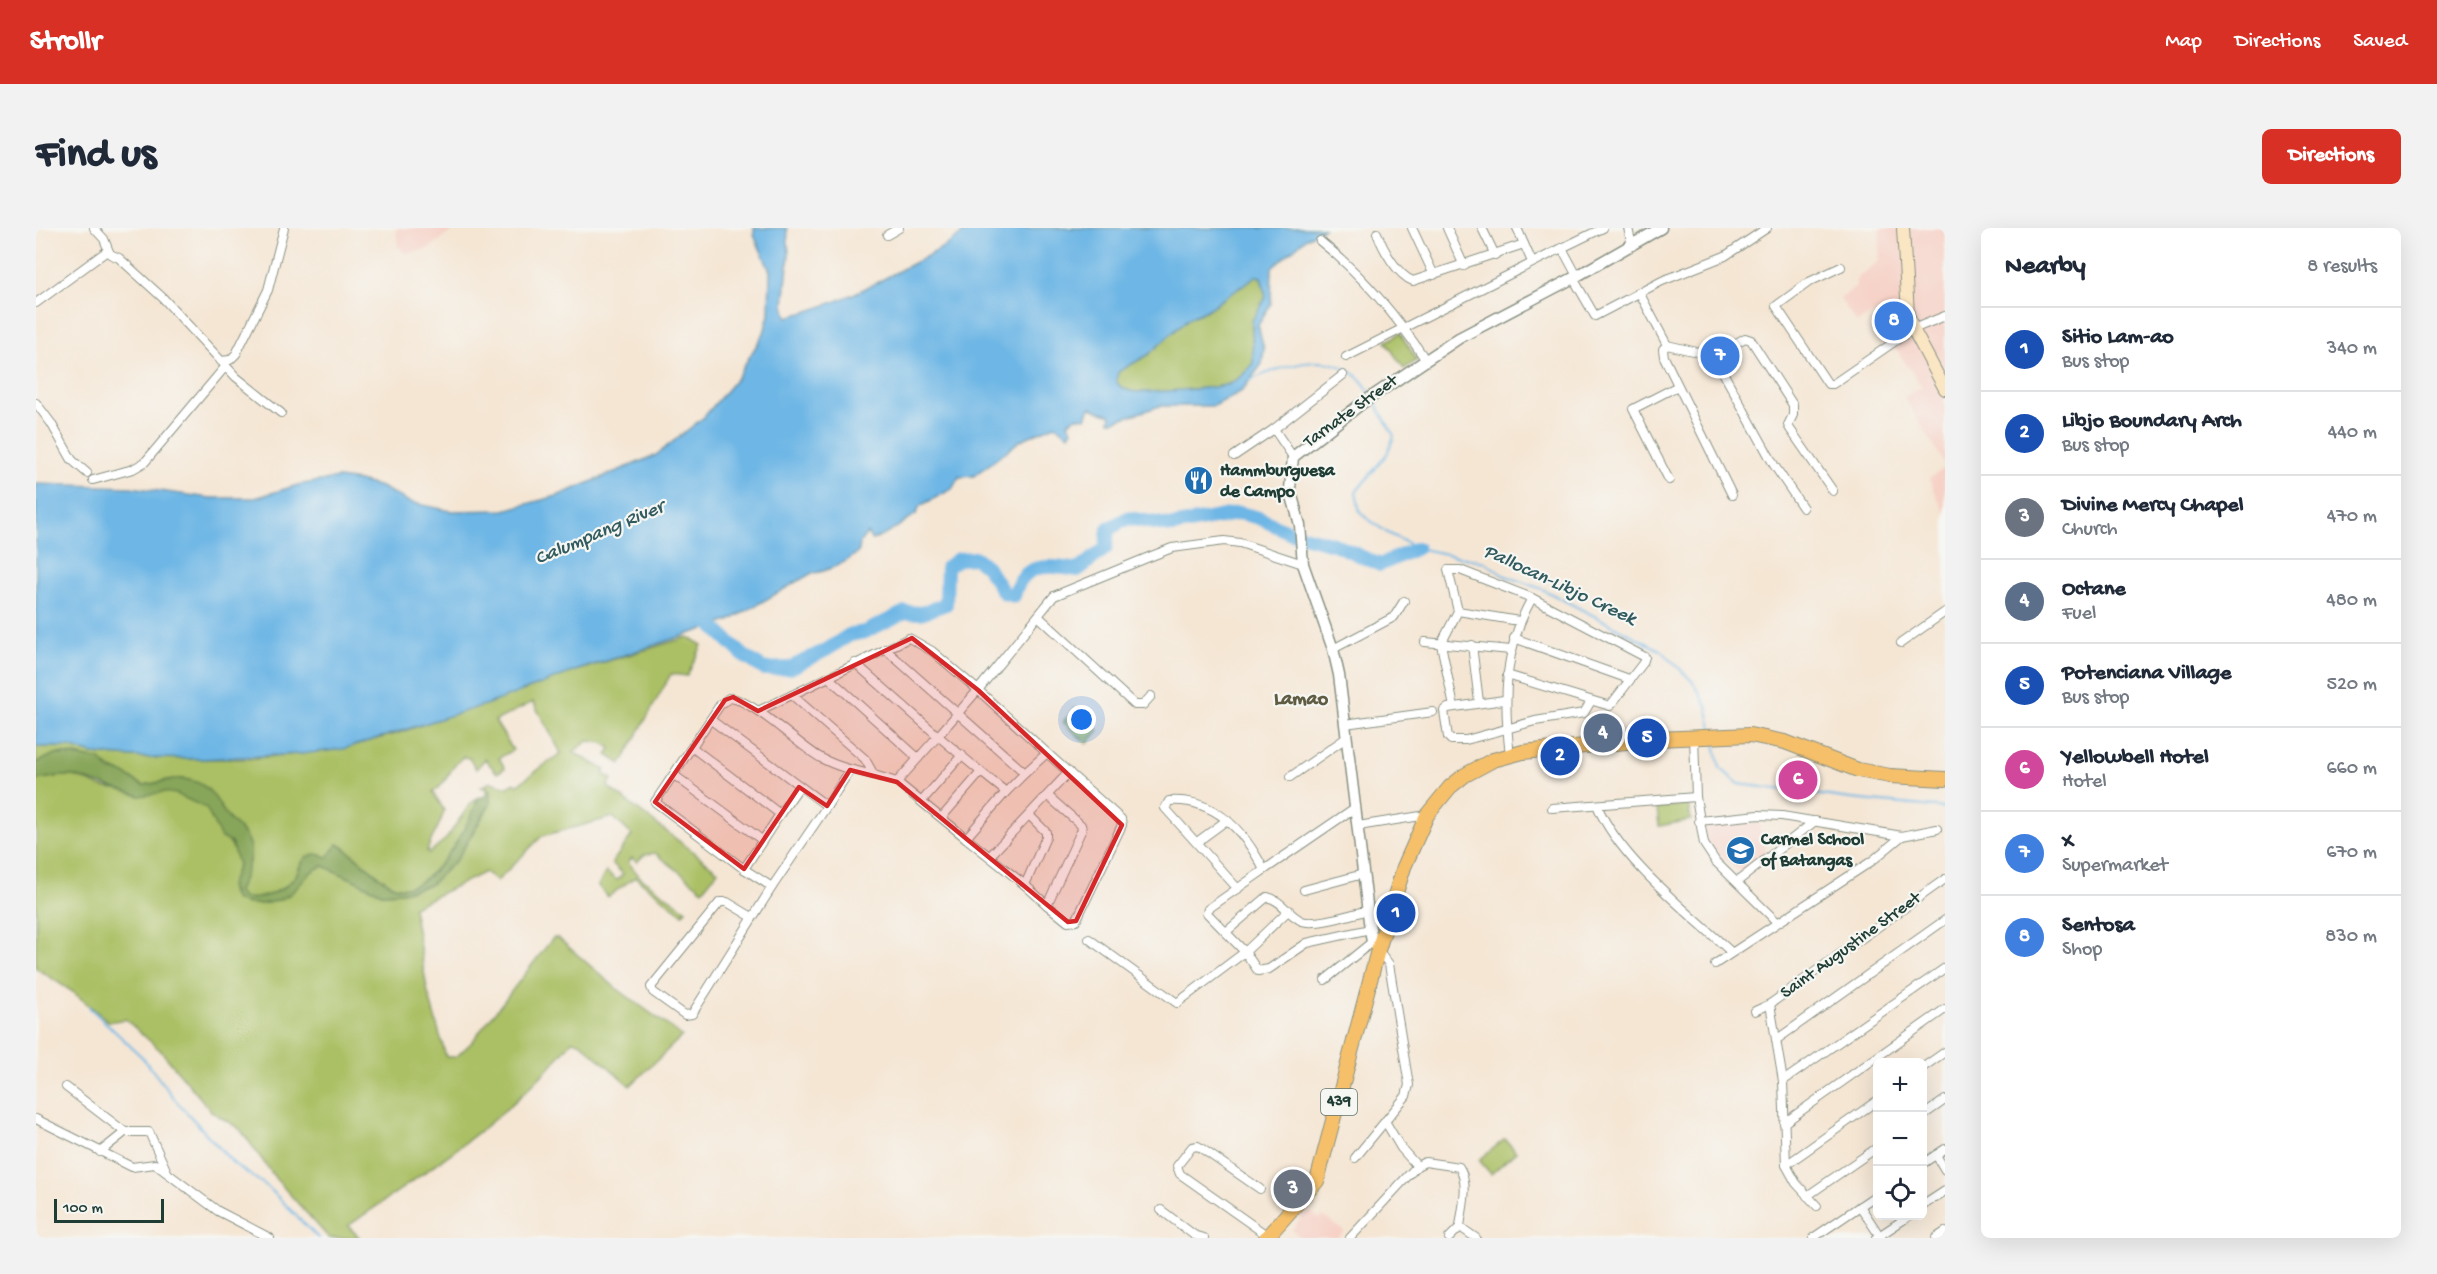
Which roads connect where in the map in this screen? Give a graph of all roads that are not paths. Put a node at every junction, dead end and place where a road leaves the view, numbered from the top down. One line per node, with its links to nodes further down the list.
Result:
1 (94, 228): 19 (street)
2 (284, 228): 35 (street)
3 (899, 228): 14 (street)
4 (1412, 228): 24 (street)
5 (1447, 228): 22 (street)
6 (1482, 228): 20 (street)
7 (1517, 228): 16 (street)
8 (1603, 228): 18 (street)
9 (1628, 228): 17 (street)
10 (1661, 228): 17 (street, Tarnate Street)
11 (1767, 228): 26 (street)
12 (1903, 228): 30 (main road)
13 (1377, 233): 24 (street)
14 (887, 235)
15 (1320, 241): 29 (street)
16 (1524, 244): 20 (street); 21 (street)
17 (1632, 246): 25 (street, Tarnate Street)
18 (1562, 248): 21 (street); 25 (street)
19 (107, 251): 27 (street); 35 (street)
20 (1495, 255): 22 (street)
21 (1532, 262): 29 (street)
22 (1464, 266): 24 (street)
23 (1841, 267): 30 (street)
24 (1434, 275)
25 (1575, 277): 26 (street); 34 (street, Tarnate Street)
26 (1639, 292): 31 (street)
27 (36, 303)
28 (1945, 316): 30 (street)
29 (1404, 327): 33 (street); 34 (street)
30 (1913, 329): 38 (main road)
31 (1667, 345): 32 (street); 37 (street)
32 (1714, 356): 45 (street); 47 (street)
33 (1346, 357)
34 (1425, 359): 43 (street, Tarnate Street)
35 (223, 364): 39 (street); 40 (street)
36 (1343, 375): 41 (street)
37 (1678, 386): 44 (street); 46 (street)
38 (1945, 389)
39 (36, 403)
40 (281, 413)
41 (1274, 429): 42 (street); 43 (street)
42 (1234, 456)
43 (1293, 457): 48 (street, Tarnate Street)
44 (1669, 480)
45 (1833, 491)
46 (1732, 495)
47 (1803, 508)
48 (1303, 564): 53 (street); 61 (street, Tarnate Street)
49 (1532, 598): 51 (street); 54 (street); 66 (street)
50 (1404, 601): 61 (street)
51 (1458, 611): 54 (street); 58 (street)
52 (1945, 612): 57 (street)
53 (1038, 616): 67 (street); 69 (street)
54 (1520, 621): 55 (street)
55 (1514, 638): 62 (street); 66 (street)
56 (1425, 642): 58 (street)
57 (1901, 643)
58 (1441, 644): 59 (street); 73 (street)
59 (1472, 645): 62 (street); 72 (street)
60 (885, 649): 63 (street); 67 (street); 76 (street)
61 (1333, 649): 78 (street, Tarnate Street)
62 (1511, 650): 64 (street)
63 (855, 663): 65 (street); 80 (street)
64 (1507, 675): 70 (street); 71 (street)
65 (828, 677): 68 (street); 87 (street)
66 (1629, 679): 71 (street)
67 (978, 690): 76 (street); 84 (street)
68 (792, 695): 74 (street); 93 (street)
69 (1151, 696)
70 (1504, 700): 72 (street); 79 (street)
71 (1591, 701): 79 (street)
72 (1479, 702): 73 (street)
73 (1454, 707): 79 (street)
74 (758, 711): 77 (street); 88 (street)
75 (1433, 712): 78 (street)
76 (958, 714): 80 (street); 91 (street)
77 (711, 720): 83 (street); 97 (street)
78 (1345, 724): 82 (street, Tarnate Street)
79 (1506, 730): 86 (street)
80 (938, 736): 85 (street); 87 (street)
81 (1698, 736): 86 (main road, 439); 95 (main road, 439); 100 (street)
82 (1346, 738): 94 (street); 104 (street, Tarnate Street)
83 (693, 748): 92 (street); 106 (street)
84 (1047, 753): 90 (street); 91 (street)
85 (962, 754): 89 (street); 101 (street)
86 (1510, 755): 108 (main road, 439)
87 (918, 759): 96 (street)
88 (850, 770): 93 (street); 103 (street)
89 (981, 772): 98 (street); 109 (street)
90 (1069, 772): 99 (street); 129 (street)
91 (1025, 773): 98 (street)
92 (674, 775): 117 (street); 120 (street)
93 (874, 775): 96 (street)
94 (1290, 777)
95 (1945, 779)
96 (897, 782): 101 (street)
97 (799, 787): 103 (street); 106 (street)
98 (1006, 792): 116 (street)
99 (1048, 796): 107 (street); 129 (street)
100 (1696, 797): 102 (street); 111 (street)
101 (922, 801): 109 (street)
102 (1597, 805): 105 (street); 140 (street)
103 (827, 806): 126 (street)
104 (1356, 807): 113 (street, Tarnate Street); 121 (street)
105 (1552, 808)
106 (780, 814): 117 (street)
107 (1029, 815): 119 (street); 125 (street)
108 (1428, 815): 113 (street); 138 (main road, 439)
109 (942, 817): 116 (street)
110 (1227, 820): 118 (street); 118 (street); 121 (street)
111 (1699, 821): 112 (street); 124 (street)
112 (1815, 821): 115 (street); 124 (street)
113 (1358, 826): 122 (street, Tarnate Street)
114 (1937, 829): 115 (street)
115 (1902, 836): 134 (street)
116 (966, 838): 119 (street)
117 (762, 840): 120 (street)
118 (1197, 842): 127 (street)
119 (990, 856): 125 (street)
120 (744, 869): 126 (street)
121 (1264, 870): 127 (street)
122 (1364, 874): 128 (street); 131 (street, Tarnate Street)
123 (1945, 879): 144 (street, Saint Augustine Street)
124 (1738, 881): 134 (street)
125 (1025, 885): 129 (street)
126 (771, 887): 132 (street)
127 (1238, 889): 136 (street)
128 (1304, 890)
129 (1047, 905)
130 (1288, 910): 131 (street); 136 (street); 139 (street)
131 (1368, 910): 135 (street, Tarnate Street)
132 (752, 917): 132 (street)
133 (1945, 920): 147 (street)
134 (1776, 921): 140 (street)
135 (1371, 929): 138 (street, Tarnate Street); 139 (street)
136 (1226, 932): 139 (street)
137 (1089, 939): 139 (street)
138 (1375, 946): 143 (street); 156 (street); 180 (main road, 439)
139 (1245, 952)
140 (1731, 952): 141 (street)
141 (1714, 964)
142 (1945, 968): 150 (street)
143 (1324, 980)
144 (1770, 1004): 146 (street, Saint Augustine Street); 147 (street)
145 (1945, 1009): 157 (street)
146 (1755, 1011)
147 (1776, 1040): 150 (street)
148 (1945, 1052): 149 (street)
149 (1927, 1065)
150 (1783, 1081): 157 (street)
151 (66, 1087): 158 (street)
152 (1945, 1100): 154 (street)
153 (1873, 1104): 165 (street)
154 (1927, 1113)
155 (36, 1119): 161 (street)
156 (1385, 1121): 163 (street); 166 (street)
157 (1784, 1123): 165 (street)
158 (125, 1132): 161 (street); 168 (street)
159 (1945, 1149): 162 (street)
160 (1873, 1150): 171 (street)
161 (100, 1152): 168 (street)
162 (1936, 1155): 164 (street); 167 (street)
163 (1355, 1158)
164 (1927, 1161)
165 (1786, 1165): 171 (street)
166 (1417, 1166): 178 (street); 184 (street)
167 (1945, 1170)
168 (167, 1172): 182 (street)
169 (1260, 1189): 180 (street)
170 (1945, 1191): 173 (street)
171 (1807, 1196): 174 (street)
172 (1873, 1197): 175 (street)
173 (1927, 1203)
174 (1816, 1206)
175 (1860, 1206): 181 (street); 187 (street)
176 (1161, 1210): 183 (street)
177 (1902, 1220): 181 (street)
178 (1460, 1227): 185 (street); 186 (street)
179 (1945, 1232): 188 (street)
180 (1267, 1237)
181 (1879, 1237)
182 (270, 1238)
183 (1204, 1238)
184 (1350, 1238)
185 (1449, 1238)
186 (1476, 1238)
187 (1813, 1238)
188 (1936, 1238)

